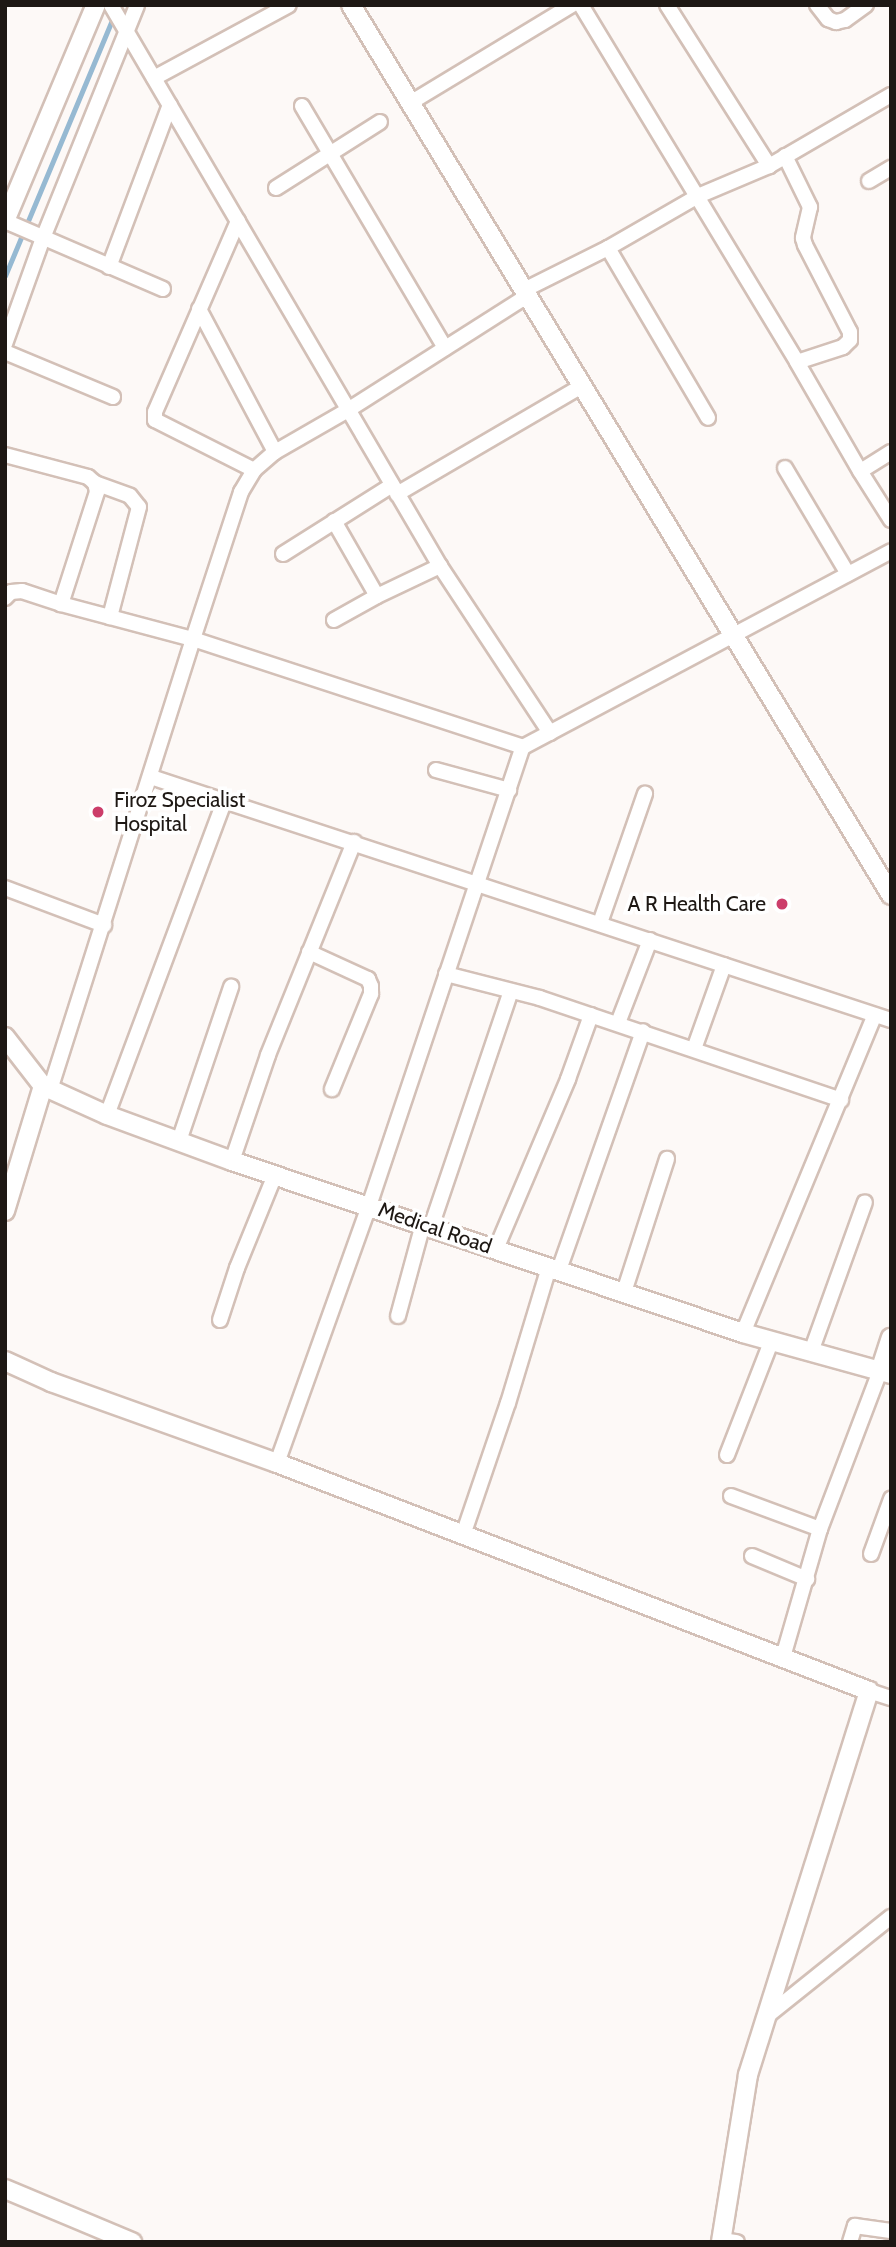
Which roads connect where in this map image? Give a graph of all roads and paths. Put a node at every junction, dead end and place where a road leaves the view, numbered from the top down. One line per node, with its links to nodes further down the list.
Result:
1 (137, 5): 9 (street)
2 (289, 5): 10 (street)
3 (572, 5): 12 (street)
4 (581, 5): 22 (street)
5 (667, 5): 18 (street)
6 (817, 5): 7 (street)
7 (866, 5)
8 (353, 6): 12 (street)
9 (113, 14): 10 (street); 24 (street); 25 (street)
10 (154, 78): 13 (street)
11 (891, 94): 17 (street)
12 (410, 103): 29 (street)
13 (170, 105): 23 (street); 27 (street)
14 (302, 107): 16 (street)
15 (380, 122): 16 (street)
16 (330, 154): 21 (street); 32 (street)
17 (785, 156): 18 (street); 34 (street)
18 (769, 166): 22 (street)
19 (891, 168): 20 (street)
20 (869, 181)
21 (276, 188)
22 (698, 197): 26 (street); 34 (street)
23 (238, 220): 30 (street); 37 (street)
24 (5, 221): 25 (street)
25 (43, 238): 27 (street); 31 (street)
26 (608, 248): 29 (street); 38 (street)
27 (109, 267): 28 (street)
28 (163, 289)
29 (525, 293): 32 (street); 35 (street)
30 (199, 309): 39 (street); 43 (street)
31 (5, 344)
32 (446, 348): 37 (street)
33 (5, 352): 36 (street)
34 (797, 362): 44 (street)
35 (582, 386): 46 (street); 58 (street)
36 (113, 397)
37 (348, 410): 39 (street); 46 (street)
38 (708, 418)
39 (275, 452): 43 (street)
40 (891, 452): 44 (street)
41 (5, 455): 45 (street)
42 (785, 468): 52 (street)
43 (254, 470): 59 (street)
44 (860, 471): 47 (street)
45 (95, 483): 55 (street); 56 (street)
46 (395, 489): 48 (street); 51 (street)
47 (891, 520)
48 (334, 521): 50 (street); 53 (street)
49 (891, 551): 52 (street)
50 (283, 554)
51 (440, 566): 53 (street); 60 (street)
52 (848, 574): 58 (street)
53 (377, 596): 57 (street)
54 (5, 598): 55 (street)
55 (61, 604): 56 (street)
56 (110, 617): 59 (street)
57 (334, 620)
58 (732, 634): 60 (street); 70 (street)
59 (192, 639): 61 (street); 63 (street)
60 (550, 733): 61 (street)
61 (523, 747): 64 (street)
62 (436, 770): 64 (street)
63 (151, 777): 66 (street); 72 (street)
64 (509, 790): 68 (street)
65 (645, 794): 71 (street)
66 (225, 800): 67 (street); 89 (street)
67 (354, 842): 68 (street); 74 (street)
68 (478, 884): 71 (street); 76 (street)
69 (5, 888): 72 (street)
70 (891, 895)
71 (600, 923): 73 (street)
72 (104, 925): 86 (street)
73 (650, 940): 75 (street); 82 (street)
74 (309, 952): 87 (street); 92 (street)
75 (724, 965): 80 (street); 85 (street)
76 (446, 974): 78 (street); 95 (street)
77 (231, 987): 90 (street)
78 (511, 991): 79 (street); 97 (street)
79 (591, 1015): 82 (street); 98 (street)
80 (875, 1015): 81 (street); 88 (street)
81 (891, 1020)
82 (618, 1023): 83 (street)
83 (643, 1031): 85 (street); 99 (street)
84 (5, 1037): 86 (street, Medical Road)
85 (694, 1049): 88 (street)
86 (46, 1088): 89 (street, Medical Road); 96 (street)
87 (332, 1089)
88 (841, 1100): 103 (street)
89 (107, 1115): 90 (street, Medical Road)
90 (179, 1141): 92 (street, Medical Road)
91 (667, 1159): 100 (street)
92 (232, 1161): 93 (street, Medical Road)
93 (275, 1175): 95 (street, Medical Road); 102 (street)
94 (865, 1202): 106 (street)
95 (369, 1206): 97 (street, Medical Road); 110 (street)
96 (5, 1211)
97 (427, 1226): 98 (street, Medical Road); 101 (street)
98 (496, 1249): 99 (street, Medical Road)
99 (554, 1268): 100 (street, Medical Road); 114 (street)
100 (624, 1292): 103 (street, Medical Road)
101 (398, 1316)
102 (220, 1320)
103 (743, 1334): 105 (street, Medical Road)
104 (891, 1338): 108 (street)
105 (771, 1342): 106 (street, Medical Road); 109 (street)
106 (811, 1352): 108 (street, Medical Road)
107 (5, 1361): 110 (street)
108 (885, 1372): 113 (street)
109 (727, 1455)
110 (277, 1463): 114 (street)
111 (731, 1496): 113 (street)
112 (891, 1499): 115 (street)
113 (821, 1529): 117 (street)
114 (463, 1535): 118 (street)
115 (871, 1554)
116 (752, 1556): 117 (street)
117 (807, 1578): 118 (street)
118 (783, 1657): 119 (street)
119 (869, 1691): 120 (street); 124 (street)
120 (891, 1698)
121 (891, 1917): 122 (street)
122 (876, 1928): 123 (street); 124 (street)
123 (891, 1936)
124 (766, 2017): 127 (street)
125 (5, 2189): 128 (street)
126 (891, 2231): 129 (street)
127 (727, 2241)
128 (132, 2242)
129 (850, 2242)

